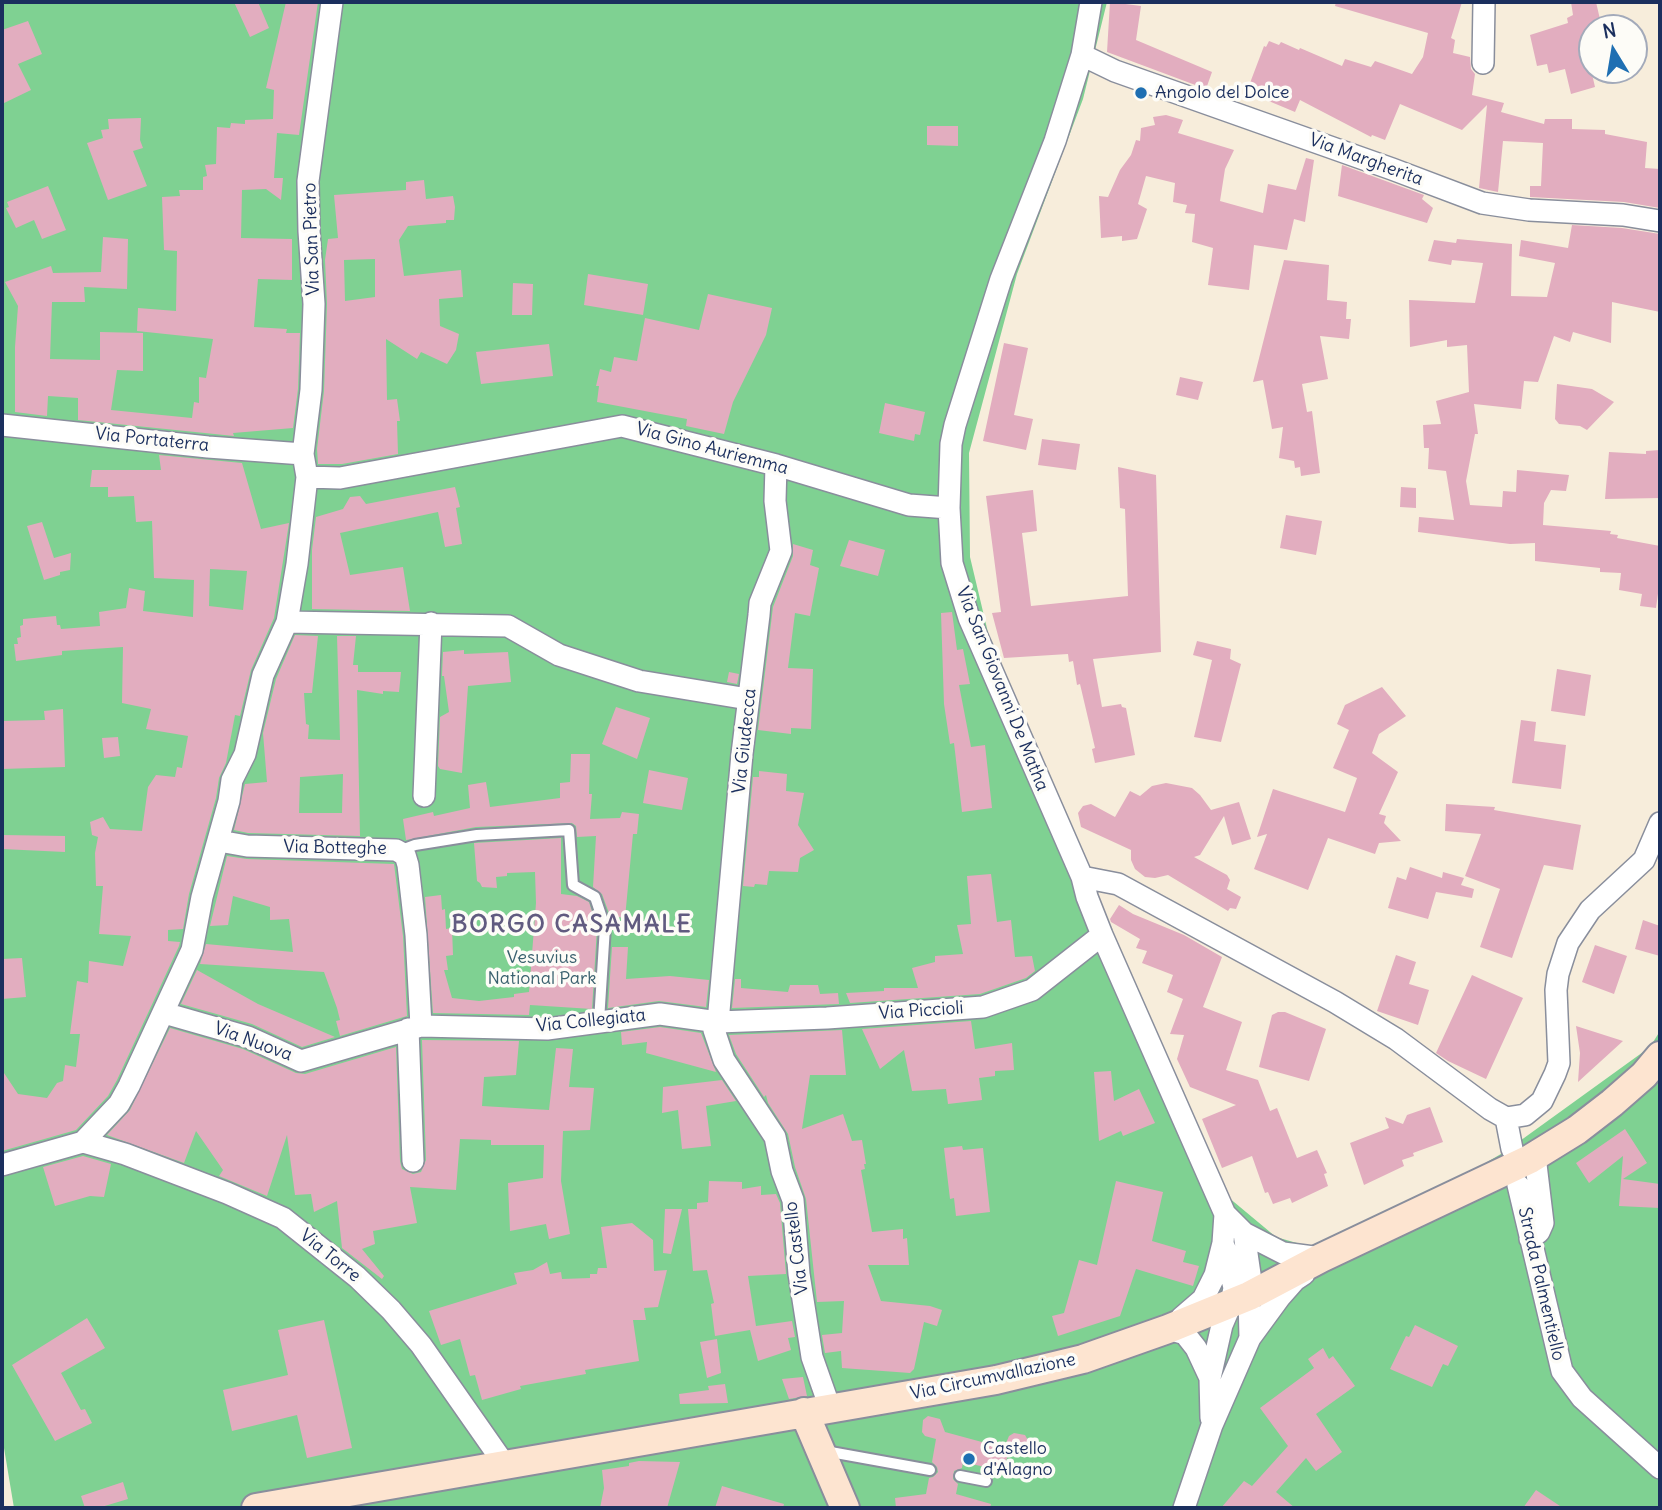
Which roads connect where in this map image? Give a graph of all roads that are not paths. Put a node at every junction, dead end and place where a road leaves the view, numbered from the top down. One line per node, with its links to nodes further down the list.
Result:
1 (332, 2): 8 (street, Via San Pietro)
2 (1091, 2): 4 (street, Via San Giovanni De Matha)
3 (1484, 2): 5 (street)
4 (1082, 55): 6 (street, Via Margherita); 11 (street, Via San Giovanni De Matha)
5 (1483, 64)
6 (1660, 220)
7 (2, 425): 8 (street, Via Portaterra)
8 (303, 454): 10 (street, Via San Pietro)
9 (776, 465): 10 (street, Via Gino Auriemma); 11 (street, Via Gino Auriemma); 14 (street, Via Giudecca)
10 (307, 477): 12 (street, Via San Pietro)
11 (949, 508): 19 (street, Via San Giovanni De Matha)
12 (287, 622): 13 (street); 17 (street, Via San Pietro)
13 (431, 624): 14 (street); 15 (street)
14 (748, 699): 23 (street, Via Giudecca)
15 (424, 796)
16 (1660, 822): 26 (street)
17 (219, 841): 18 (street, Via Botteghe); 21 (street, Via San Pietro)
18 (399, 851): 22 (lane); 24 (street, Via Botteghe)
19 (1082, 877): 20 (street, Via San Giovanni De Matha); 26 (street)
20 (1102, 935): 23 (street, Via Piccioli); 32 (street, Via San Giovanni De Matha)
21 (164, 1013): 24 (street, Via Nuova); 27 (street, Via San Pietro)
22 (599, 1021): 23 (street, Via Collegiata); 24 (street, Via Collegiata)
23 (718, 1021): 41 (street, Via Castello)
24 (414, 1028): 29 (street, Via Botteghe)
25 (1660, 1056): 28 (main road, Via Circumvallazione)
26 (1506, 1118): 28 (street)
27 (83, 1142): 30 (street); 44 (street, Via Torre)
28 (1524, 1153): 34 (street); 36 (main road, Via Circumvallazione)
29 (412, 1161)
30 (2, 1165)
31 (1518, 1185): 34 (street, Strada Palmentiello)
32 (1225, 1214): 33 (street); 35 (street, Via San Giovanni De Matha)
33 (1244, 1233): 36 (street); 37 (street)
34 (1530, 1239): 45 (street, Strada Palmentiello)
35 (1223, 1243): 37 (street); 38 (street, Via San Giovanni De Matha)
36 (1330, 1254): 37 (main road, Via Circumvallazione); 39 (street)
37 (1240, 1300): 38 (main road, Via Circumvallazione); 39 (street); 40 (street)
38 (1161, 1331): 40 (street); 41 (main road, Via Circumvallazione)
39 (1250, 1338): 42 (street)
40 (1210, 1378): 42 (street)
41 (817, 1410): 43 (main road); 44 (main road, Via Circumvallazione)
42 (1210, 1430): 51 (street)
43 (819, 1450): 46 (lane); 50 (main road)
44 (505, 1465): 49 (main road, Via Circumvallazione)
45 (1660, 1468)
46 (930, 1470)
47 (960, 1476): 48 (lane)
48 (986, 1481)
49 (256, 1508)
50 (845, 1508)
51 (1184, 1508)

